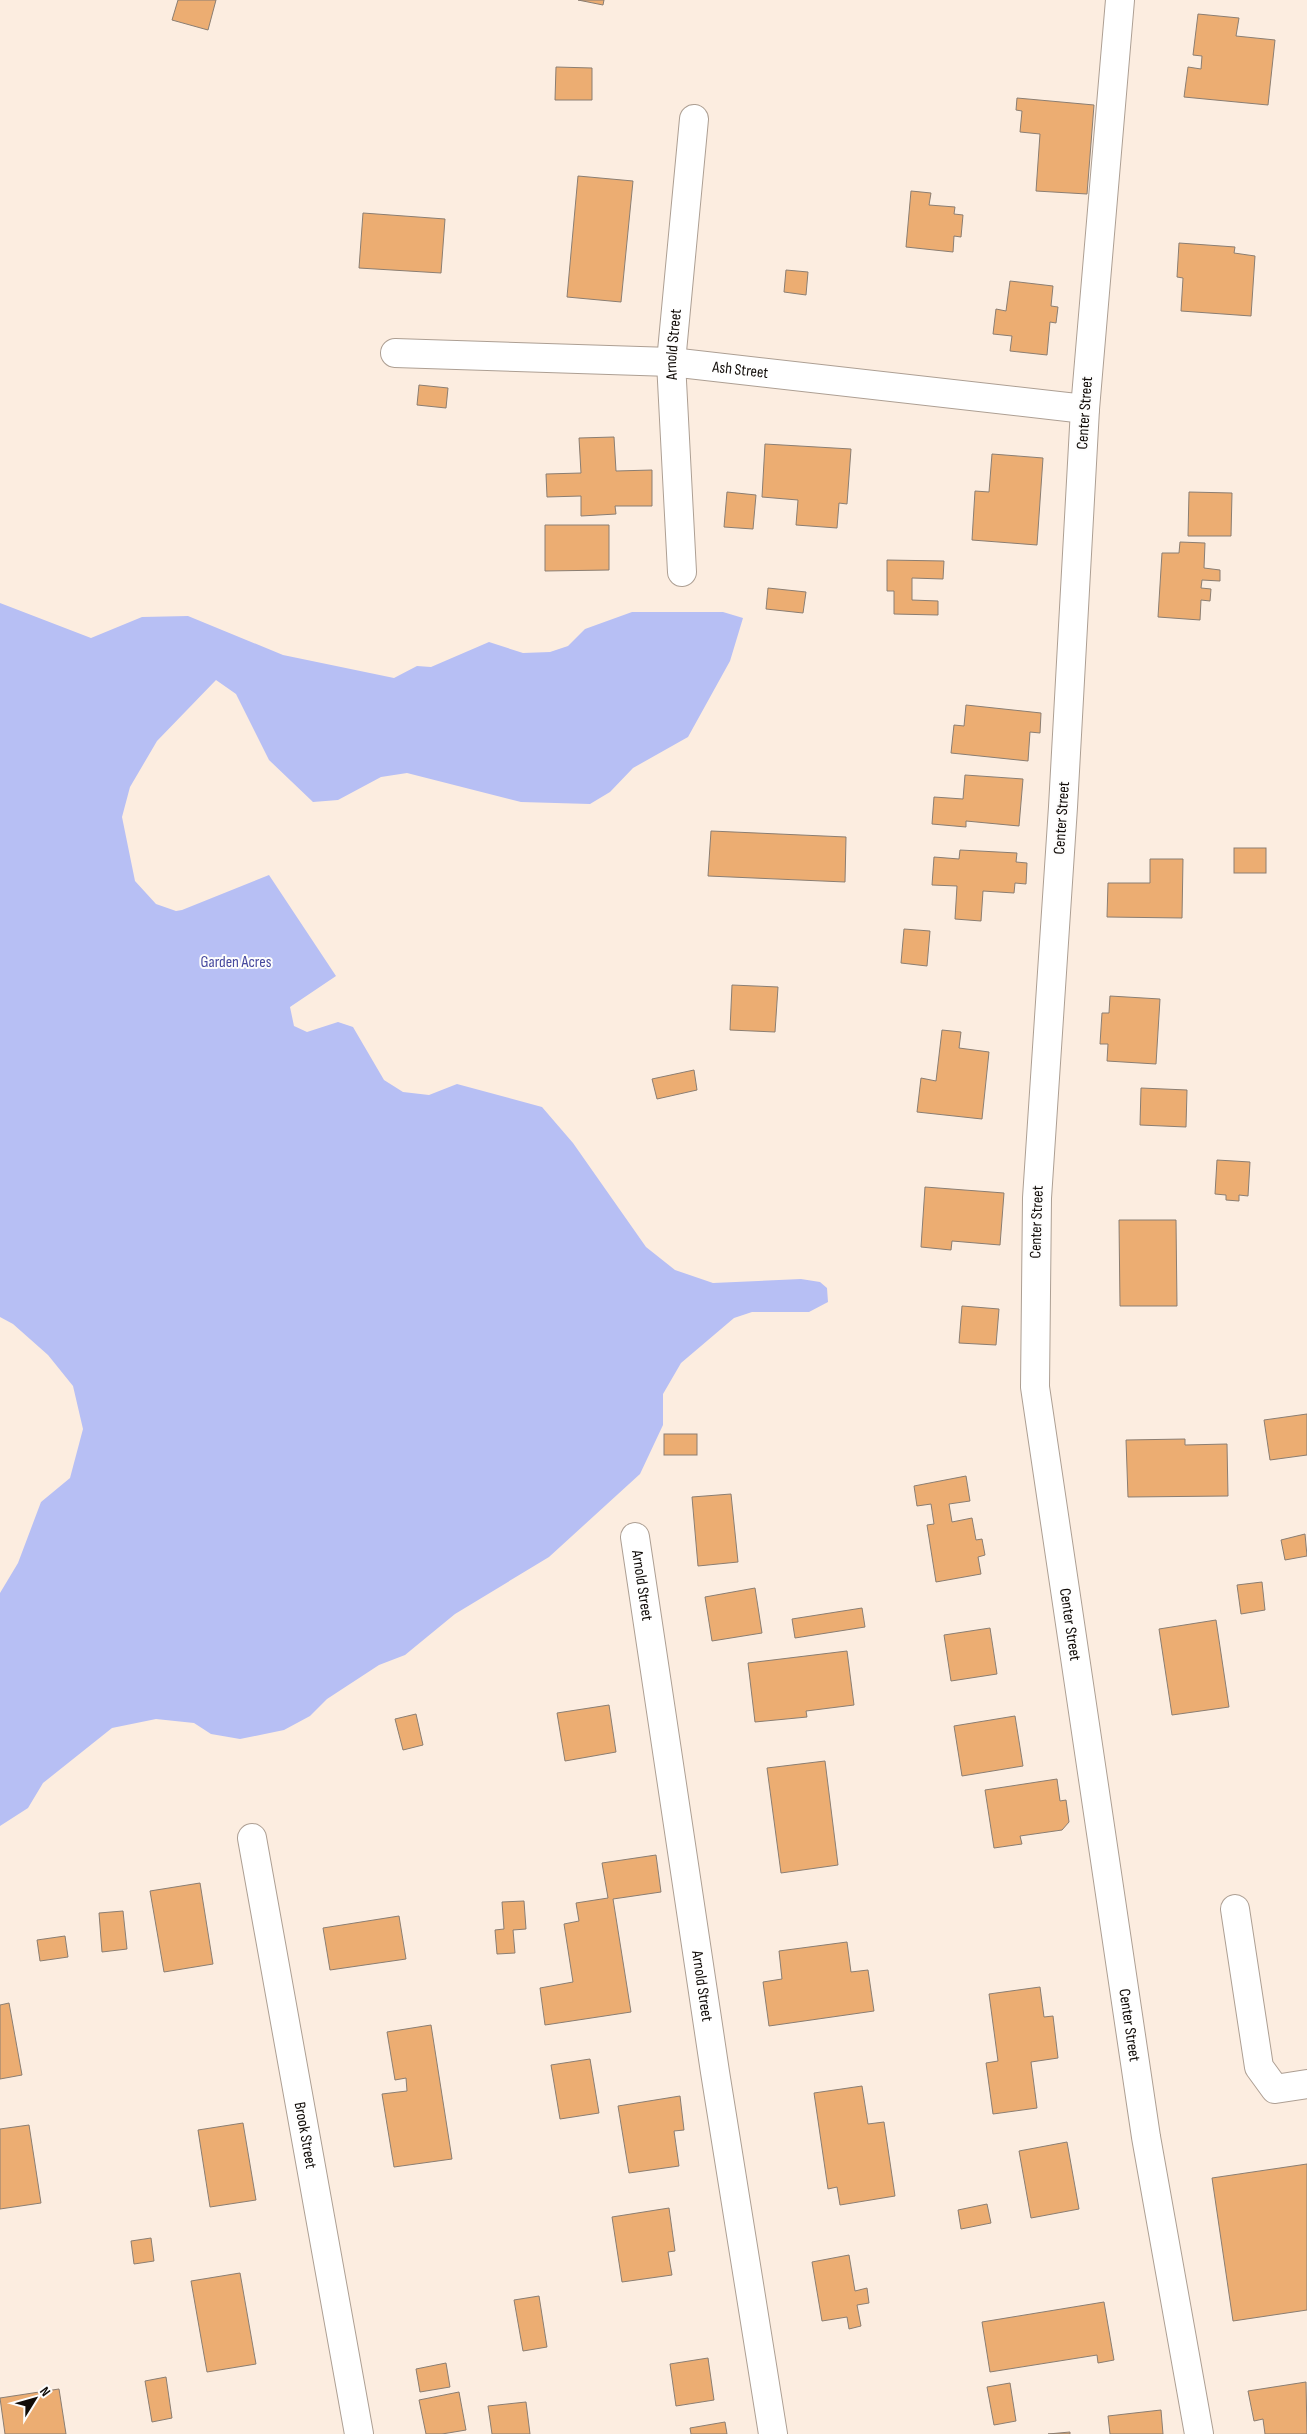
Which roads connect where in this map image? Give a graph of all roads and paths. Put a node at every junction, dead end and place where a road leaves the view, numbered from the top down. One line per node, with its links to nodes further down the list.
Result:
1 (1120, 0): 5 (street, Center Street)
2 (694, 119): 4 (street, Arnold Street)
3 (395, 353): 4 (street, Ash Street)
4 (671, 362): 5 (street, Ash Street); 6 (street, Arnold Street)
5 (1085, 409): 13 (street, Center Street)
6 (682, 572)
7 (635, 1537): 12 (street, Arnold Street)
8 (252, 1838): 11 (street, Brook Street)
9 (1235, 1909): 10 (street)
10 (1307, 2084)
11 (359, 2434)
12 (773, 2434)
13 (1199, 2434)

